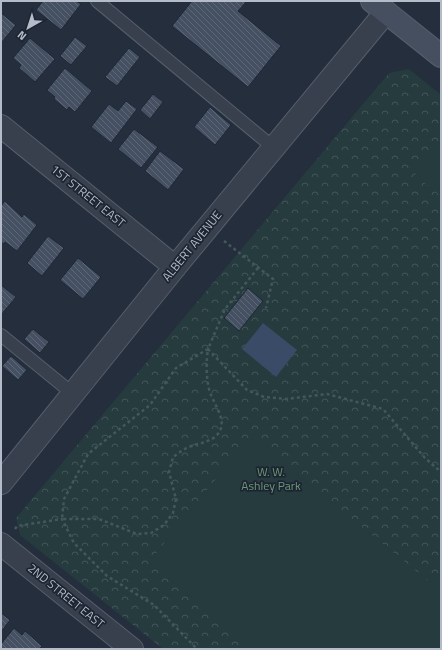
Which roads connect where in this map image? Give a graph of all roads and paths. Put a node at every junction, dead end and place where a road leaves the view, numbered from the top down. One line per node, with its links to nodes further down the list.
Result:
1 (97, 1): 5 (lane)
2 (379, 6): 3 (main road); 5 (street, ALBERT AVENUE)
3 (441, 56)
4 (1, 126): 7 (street, 1ST STREET EAST)
5 (274, 148): 6 (street, ALBERT AVENUE)
6 (207, 227): 7 (street, ALBERT AVENUE); 8 (path)
7 (175, 267): 12 (street, ALBERT AVENUE)
8 (258, 268): 9 (path); 11 (path)
9 (266, 308)
10 (1, 335): 12 (lane)
11 (208, 349): 13 (path); 15 (path); 15 (path)
12 (72, 394): 14 (street, ALBERT AVENUE)
13 (441, 472)
14 (1, 483)
15 (62, 519): 16 (path); 18 (path)
16 (2, 544): 17 (street, 2ND STREET EAST)
17 (132, 649)
18 (197, 649)

